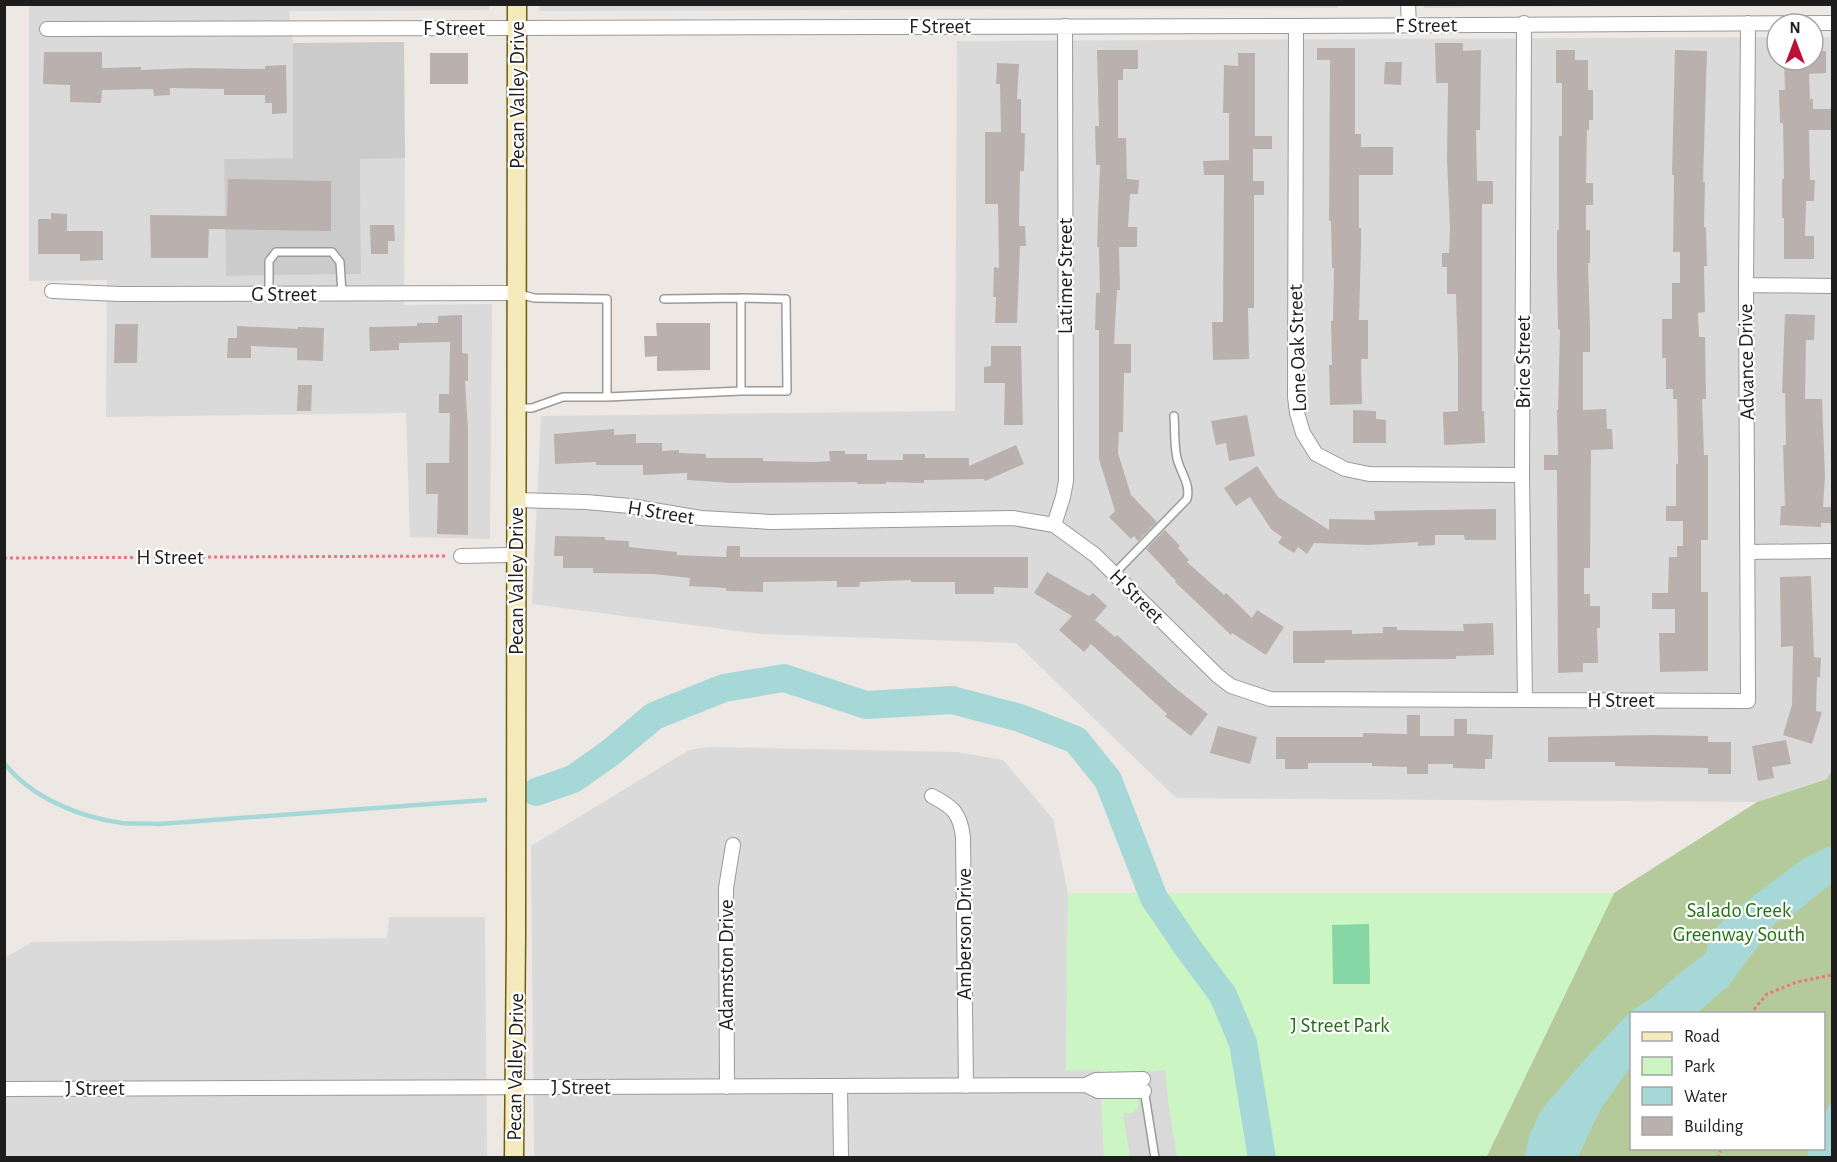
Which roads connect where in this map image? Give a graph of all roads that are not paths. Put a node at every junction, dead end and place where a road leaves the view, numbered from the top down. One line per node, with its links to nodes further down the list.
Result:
1 (517, 4): 10 (main road, Pecan Valley Drive)
2 (1408, 4): 6 (street)
3 (1524, 23): 4 (street, F Street); 6 (street, F Street); 23 (street, Brice Street)
4 (1748, 23): 5 (street, F Street); 11 (street, Advance Drive)
5 (1833, 23)
6 (1409, 25): 8 (street, F Street)
7 (1065, 26): 8 (street, F Street); 10 (street, F Street); 25 (street, Latimer Street)
8 (1296, 26): 23 (street, Lone Oak Street)
9 (46, 28): 10 (street, F Street)
10 (517, 28): 14 (main road, Pecan Valley Drive)
11 (1746, 285): 12 (street); 27 (street, Advance Drive)
12 (1833, 286)
13 (52, 291): 15 (street, G Street)
14 (517, 293): 16 (street, G Street); 20 (lane); 21 (main road, Pecan Valley Drive)
15 (269, 294): 16 (street, G Street); 16 (lane)
16 (342, 294)
17 (741, 298): 18 (lane); 19 (lane); 19 (lane)
18 (664, 299)
19 (741, 391): 20 (lane)
20 (607, 397): 21 (lane)
21 (517, 408): 24 (main road, Pecan Valley Drive)
22 (1174, 416): 30 (lane)
23 (1522, 475): 31 (street, Brice Street)
24 (516, 500): 25 (street, H Street); 28 (main road, Pecan Valley Drive)
25 (1054, 525): 30 (street, H Street)
26 (1833, 551): 27 (street)
27 (1748, 552): 32 (street, Advance Drive)
28 (516, 555): 29 (street); 38 (main road, Pecan Valley Drive)
29 (461, 556)
30 (1114, 574): 31 (street, H Street)
31 (1526, 700): 32 (street, H Street)
32 (1748, 700)
33 (932, 796): 37 (street, Amberson Drive)
34 (733, 845): 39 (street, Adamston Drive)
35 (1144, 1085): 37 (street, J Street); 43 (lane)
36 (840, 1086): 37 (street, J Street); 39 (street, J Street); 42 (street)
37 (966, 1086)
38 (514, 1087): 39 (street, J Street); 40 (street, J Street); 41 (main road, Pecan Valley Drive)
39 (727, 1087)
40 (4, 1089)
41 (514, 1158)
42 (841, 1158)
43 (1155, 1158)

